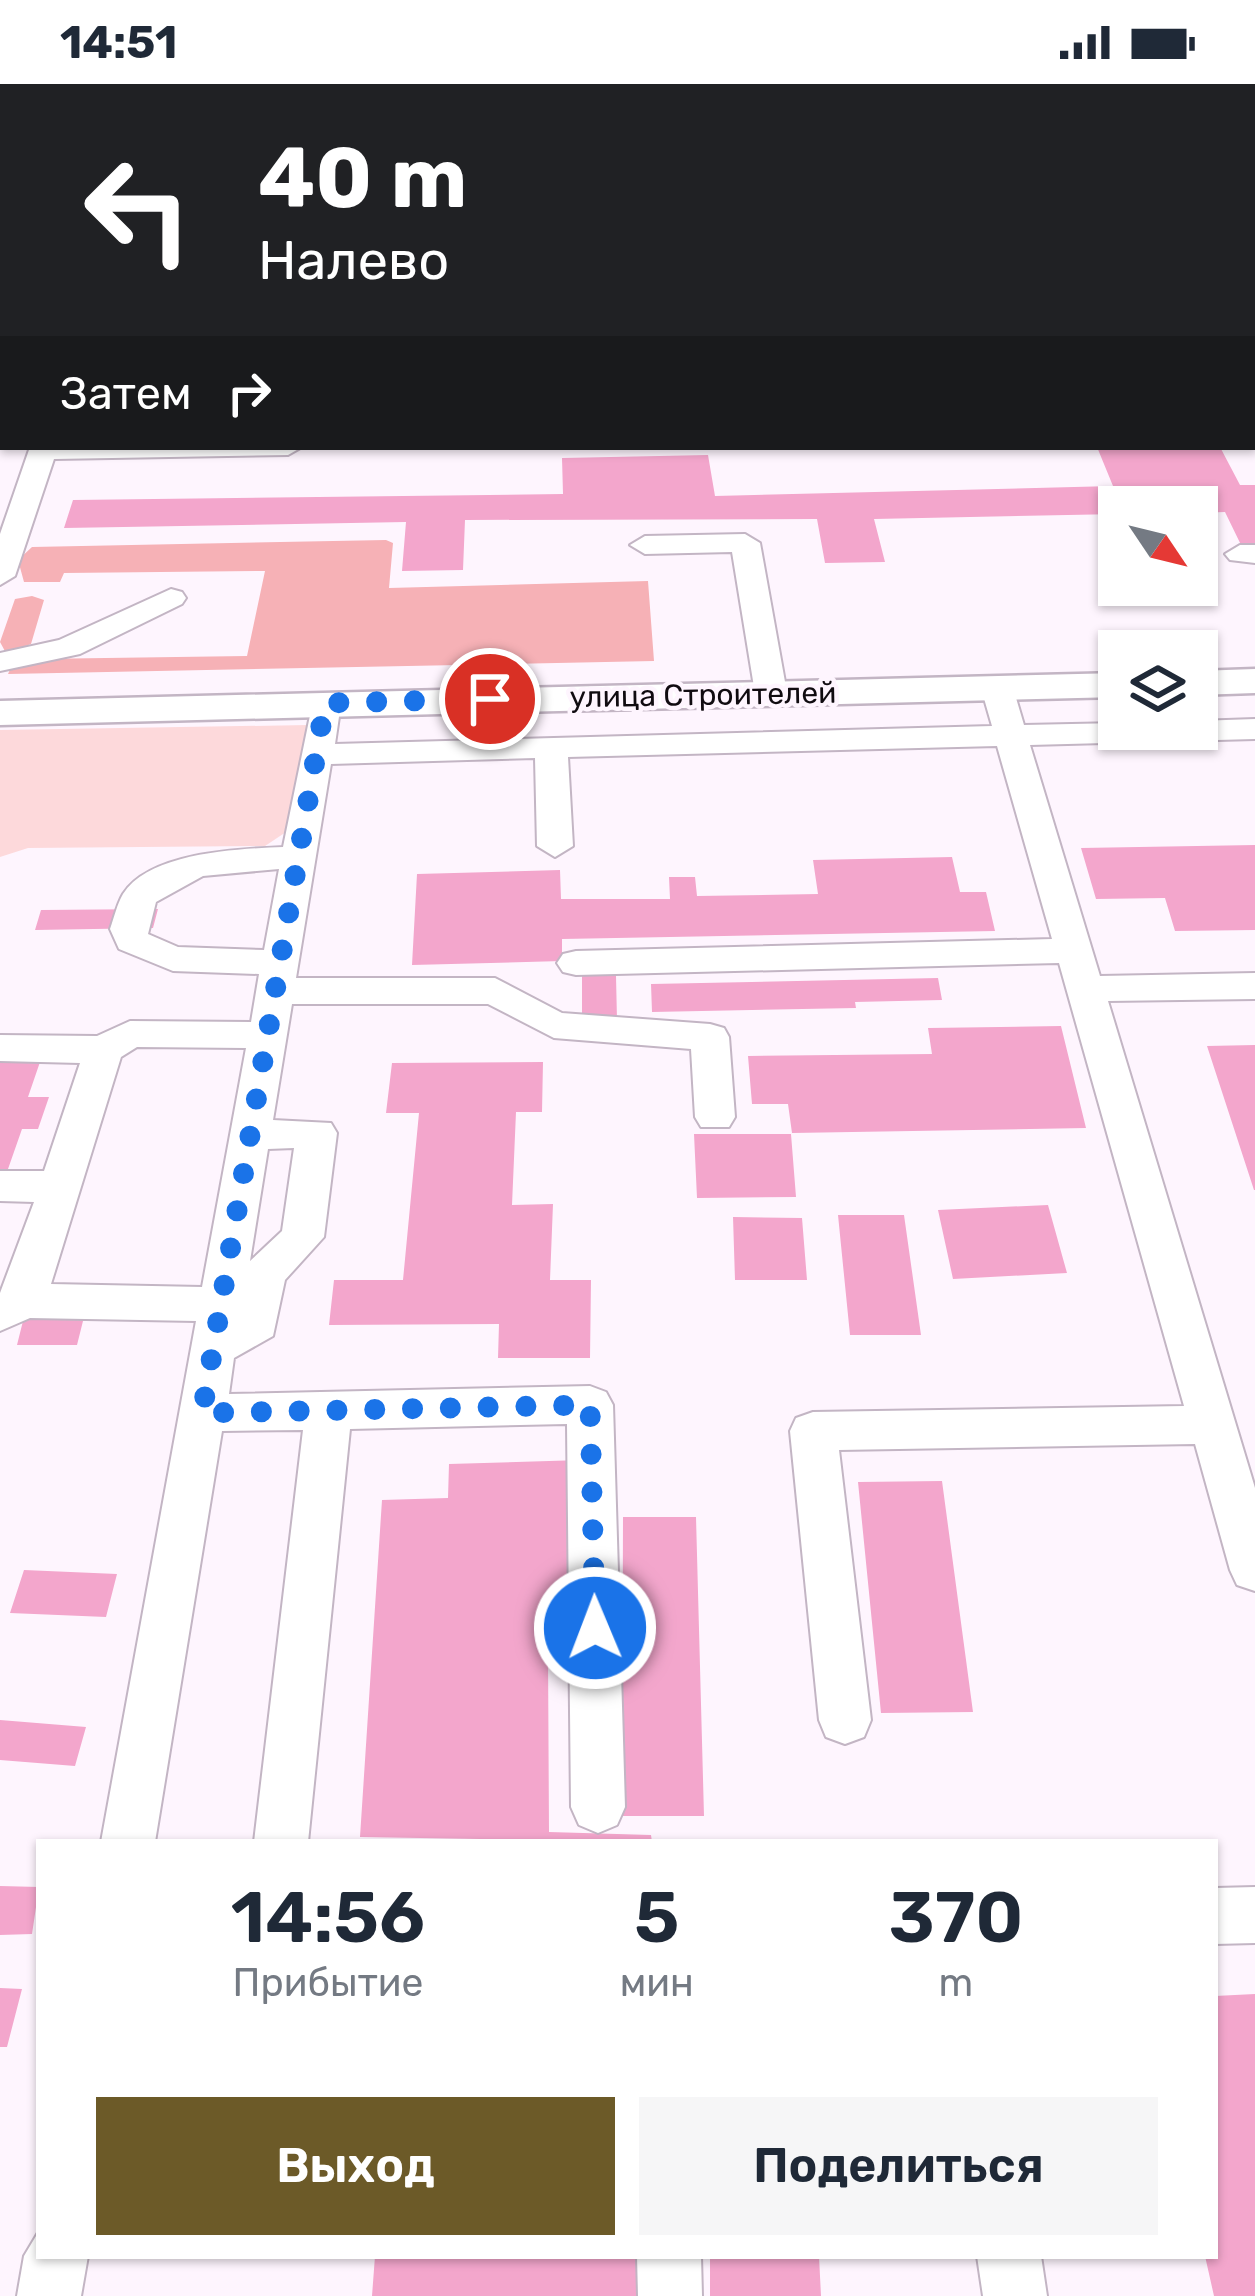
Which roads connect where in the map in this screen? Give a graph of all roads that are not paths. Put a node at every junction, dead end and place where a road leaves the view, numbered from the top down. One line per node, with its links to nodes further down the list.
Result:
1 (214, 450): 2 (street)
2 (41, 457): 3 (street); 5 (street)
3 (0, 478)
4 (645, 545): 12 (street)
5 (0, 576)
6 (171, 598): 7 (street)
7 (0, 662)
8 (1255, 681): 9 (main road)
9 (1218, 682)
10 (1098, 686): 11 (main road, улица Строителей)
11 (997, 688): 12 (main road, улица Строителей); 16 (street)
12 (771, 693): 13 (main road, улица Строителей)
13 (325, 703): 14 (main road, улица Строителей); 18 (street)
14 (0, 713)
15 (1255, 729): 16 (street)
16 (1013, 735): 17 (street); 21 (street)
17 (551, 748): 18 (street); 19 (street)
18 (316, 754): 20 (street)
19 (555, 846)
20 (298, 857): 23 (street); 23 (street)
21 (1076, 950): 22 (street); 25 (street)
22 (577, 963)
23 (277, 977): 26 (street); 29 (street)
24 (1255, 986): 25 (street)
25 (1087, 989): 38 (street)
26 (267, 1035): 28 (street); 30 (street)
27 (0, 1048): 28 (street)
28 (104, 1050): 32 (street)
29 (715, 1117)
30 (250, 1135): 33 (street); 35 (street)
31 (0, 1186): 32 (street)
32 (61, 1187): 34 (street)
33 (221, 1304): 34 (street); 35 (street)
34 (12, 1308)
35 (213, 1349): 37 (street)
36 (329, 1410): 37 (street); 41 (street); 43 (street)
37 (202, 1413): 42 (street)
38 (1213, 1425): 39 (street); 40 (street)
39 (1255, 1570)
40 (845, 1720)
41 (598, 1807)
42 (129, 1839)
43 (281, 1839)
44 (1255, 1915): 45 (street)
45 (1218, 1916)
46 (55, 2259): 49 (street)
47 (669, 2259): 50 (street)
48 (1009, 2259): 51 (street)
49 (49, 2296)
50 (670, 2296)
51 (1015, 2296)

